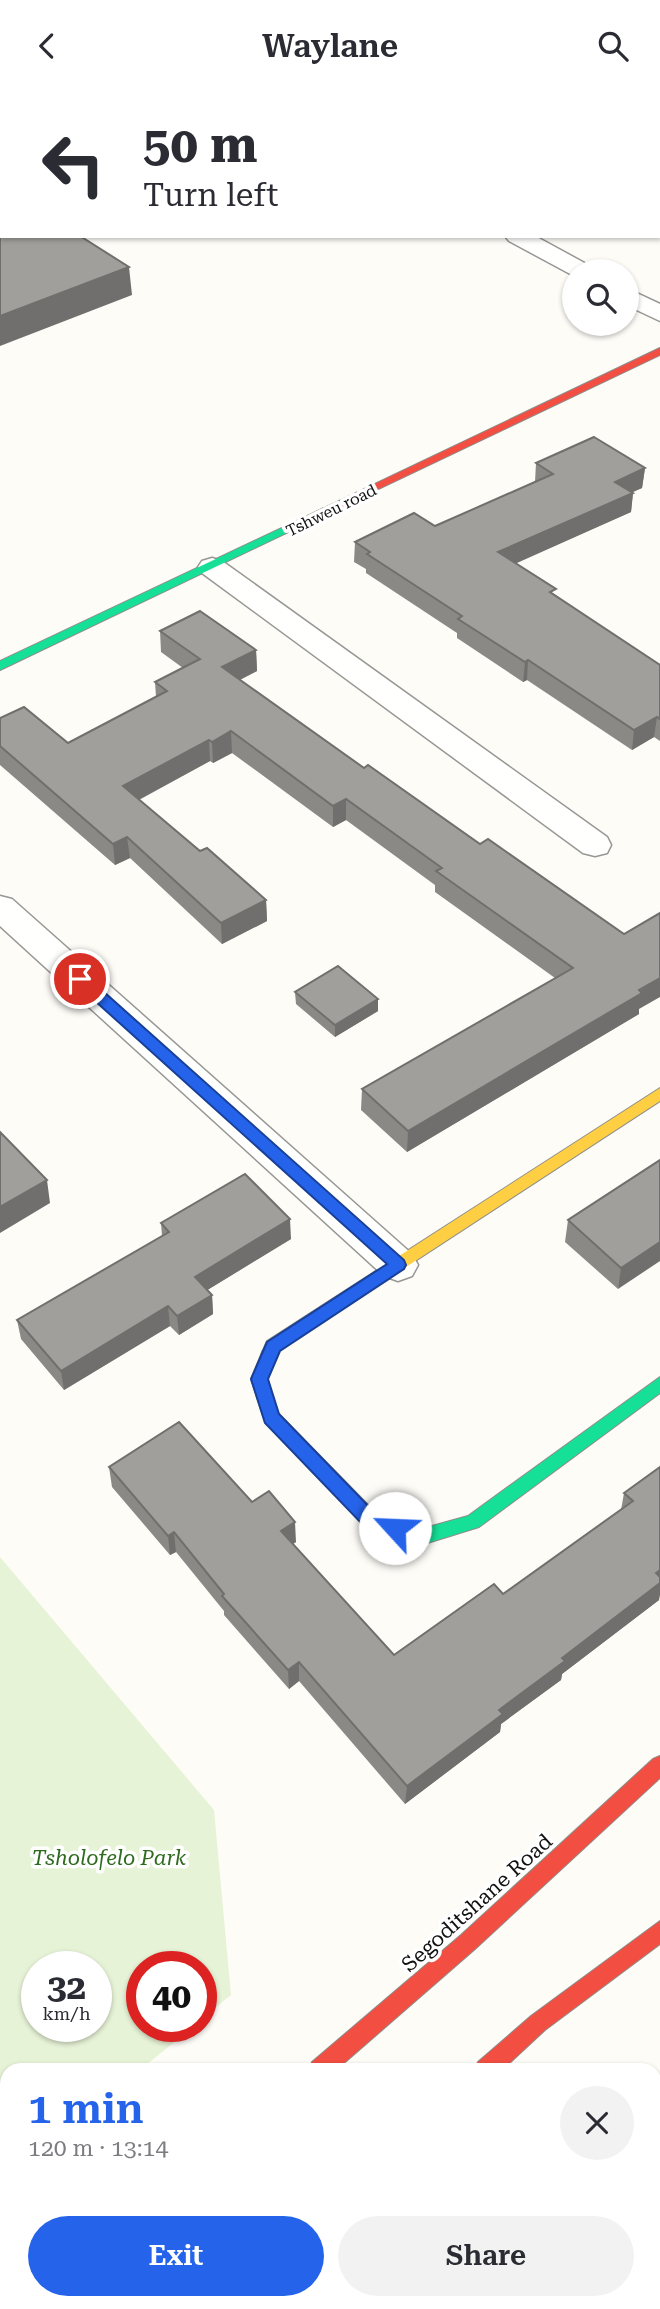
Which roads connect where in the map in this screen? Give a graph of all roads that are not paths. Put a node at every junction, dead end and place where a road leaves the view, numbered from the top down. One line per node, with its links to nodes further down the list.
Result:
1 (521, 238): 2 (street)
2 (562, 260)
3 (639, 302): 4 (street)
4 (660, 314)
5 (660, 351): 6 (street, Tshweu road)
6 (212, 567): 7 (street, Tshweu road); 8 (street)
7 (0, 666)
8 (596, 845)
9 (0, 907): 11 (street)
10 (660, 1094): 11 (street)
11 (398, 1265): 12 (street)
12 (660, 1384)
13 (655, 1780): 15 (street, Segoditshane Road)
14 (660, 1931): 16 (street)
15 (328, 2063)
16 (494, 2063)

